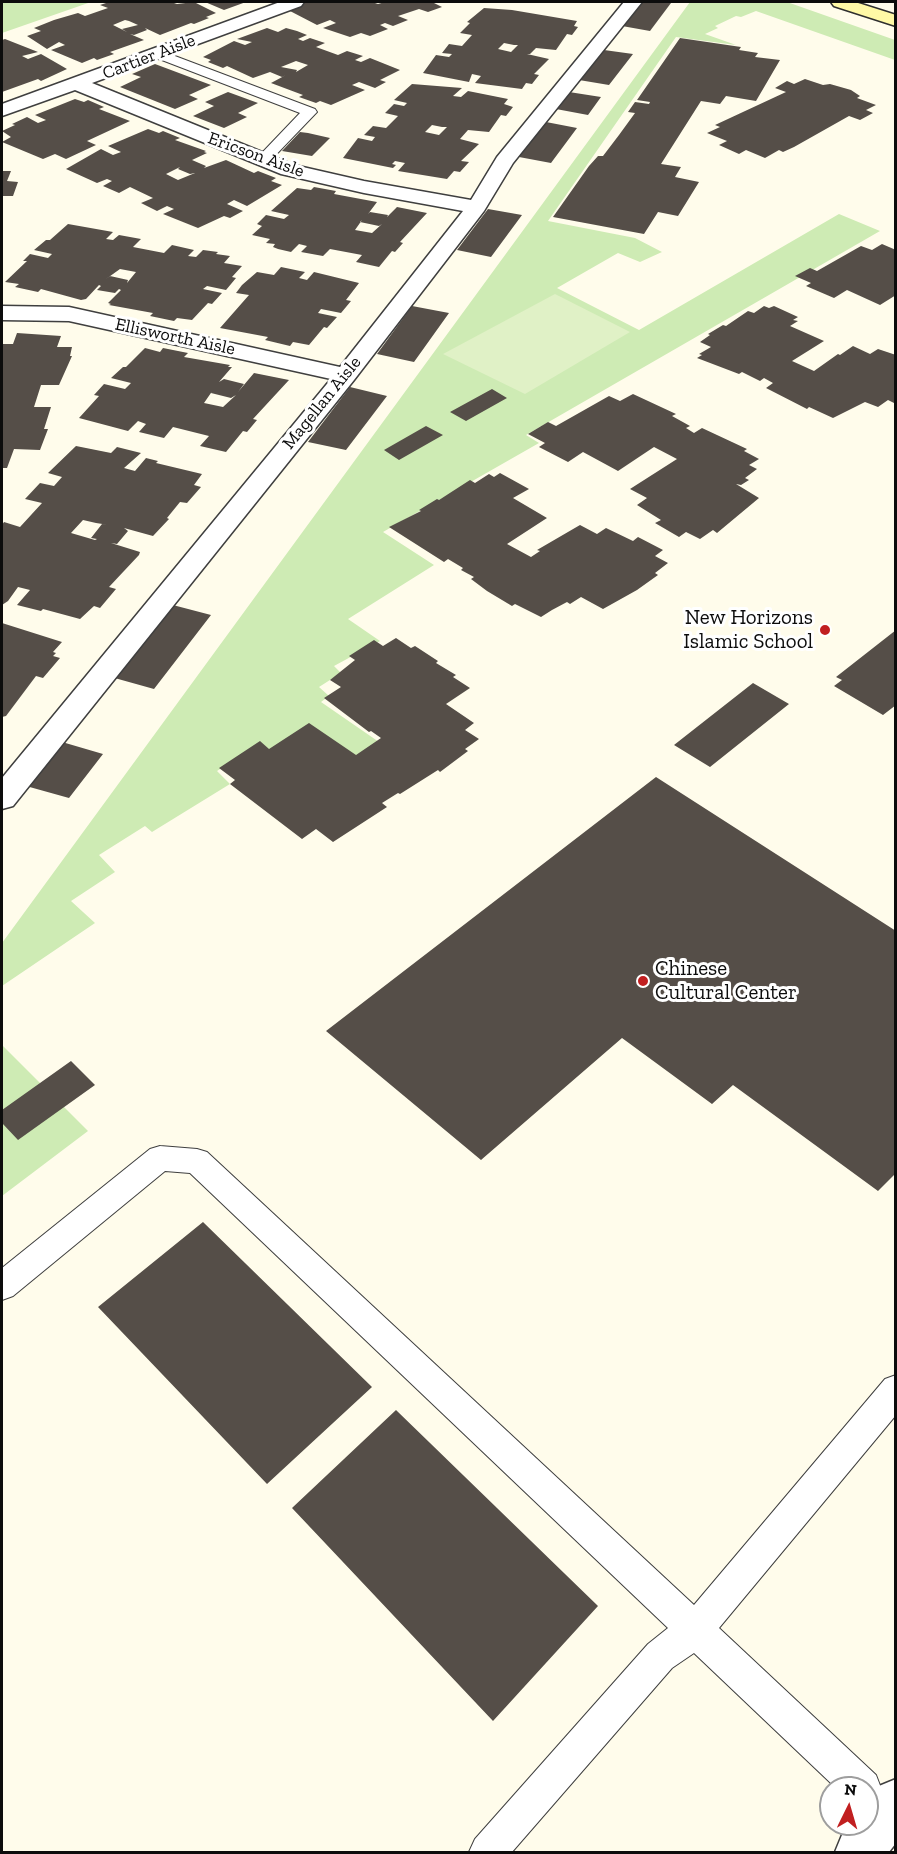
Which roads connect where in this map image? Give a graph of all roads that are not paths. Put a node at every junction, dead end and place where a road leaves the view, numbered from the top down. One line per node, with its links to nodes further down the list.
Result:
1 (295, 2): 5 (street, Cartier Aisle)
2 (633, 2): 9 (street, Magellan Aisle)
3 (840, 2): 4 (main road)
4 (896, 21)
5 (159, 54): 6 (street, Cartier Aisle); 8 (lane)
6 (77, 84): 7 (street, Cartier Aisle); 8 (street, Ericson Aisle)
7 (2, 110)
8 (263, 160): 9 (street, Ericson Aisle)
9 (477, 207): 11 (street, Magellan Aisle)
10 (2, 313): 11 (street, Ellisworth Aisle)
11 (346, 375): 12 (street, Magellan Aisle)
12 (2, 798)
13 (2, 1286): 15 (lane)
14 (896, 1390): 15 (lane)
15 (695, 1630): 16 (lane); 18 (lane)
16 (853, 1776)
17 (865, 1836): 19 (street)
18 (488, 1852)
19 (859, 1852)

